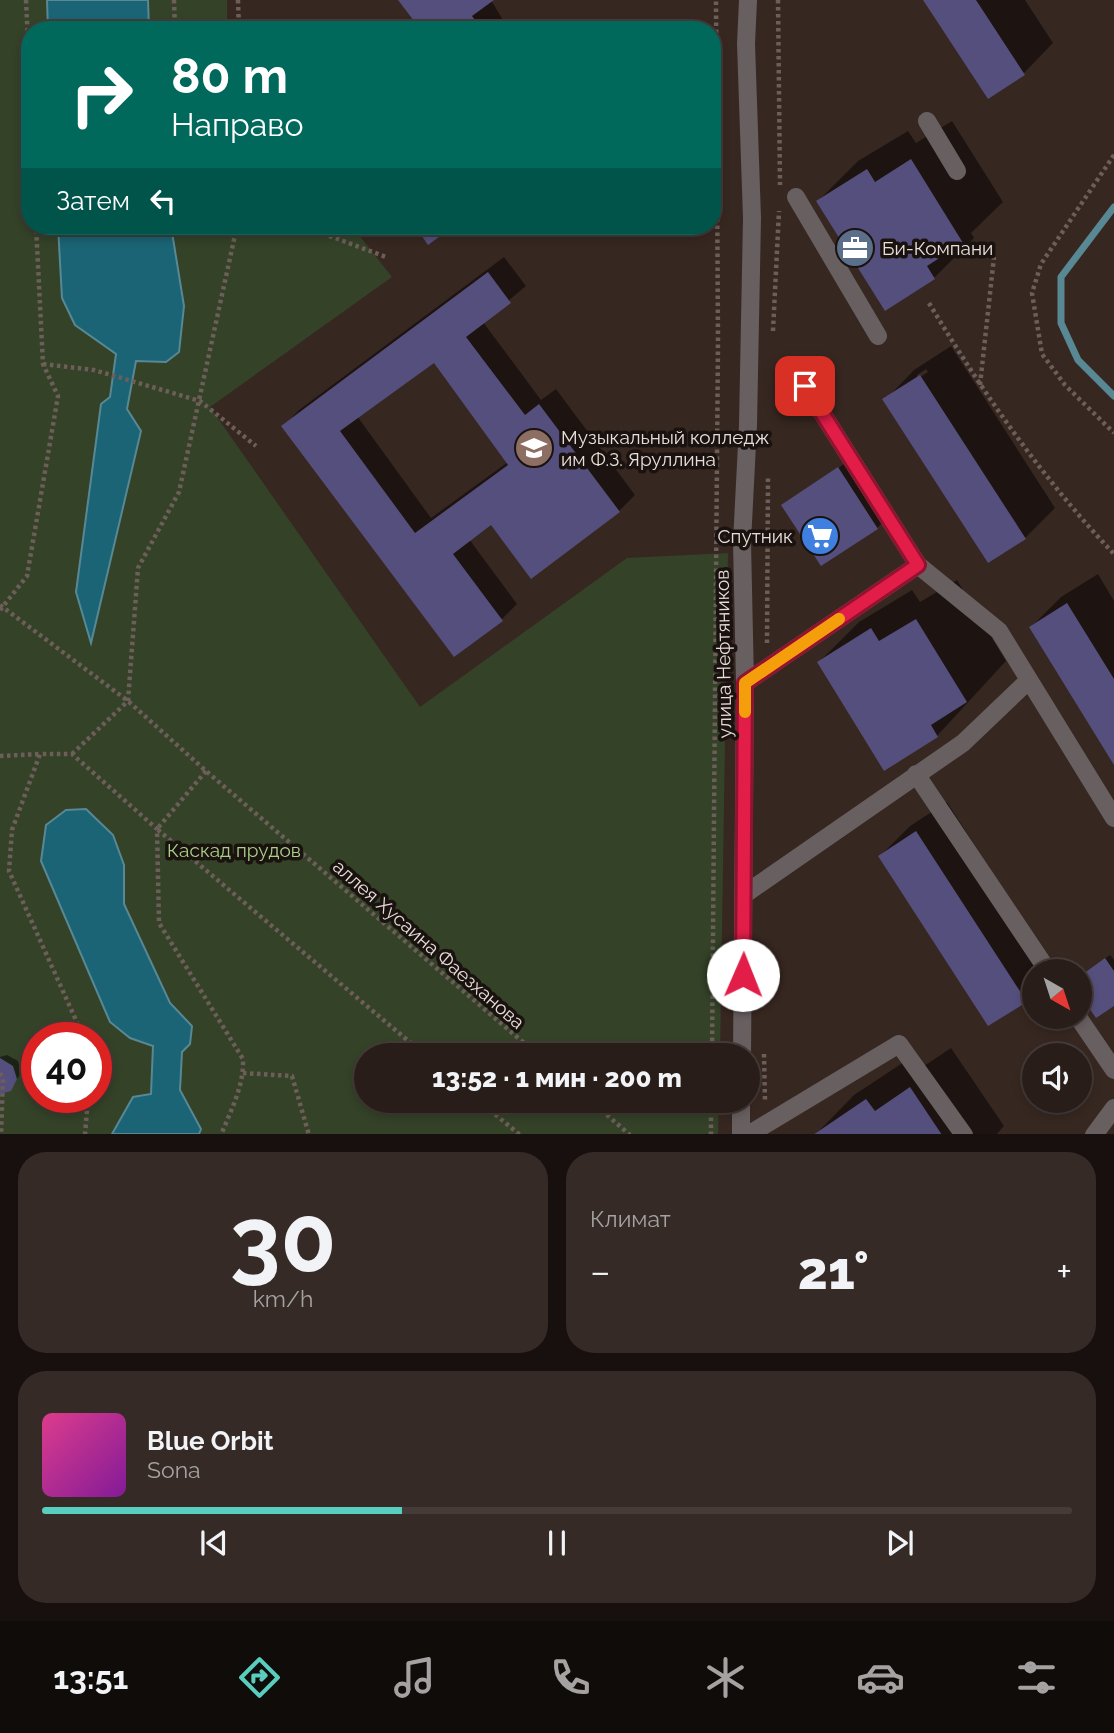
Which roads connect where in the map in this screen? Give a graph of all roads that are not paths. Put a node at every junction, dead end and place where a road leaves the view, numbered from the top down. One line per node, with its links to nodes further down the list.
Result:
1 (748, 0): 9 (street, улица Нефтяников)
2 (927, 121): 3 (street)
3 (957, 171)
4 (785, 197): 5 (street)
5 (878, 336)
6 (805, 386): 7 (street)
7 (918, 565): 8 (street); 9 (street)
8 (1029, 680): 10 (street); 11 (street)
9 (745, 683): 12 (street, улица Нефтяников)
10 (916, 774): 12 (street); 13 (street)
11 (1114, 818)
12 (745, 894): 15 (street, улица Нефтяников)
13 (1040, 959)
14 (1086, 1029): 16 (street)
15 (742, 1043)
16 (1114, 1070)
17 (1114, 1108): 22 (street)
18 (741, 1113): 19 (street)
19 (741, 1134)
20 (750, 1134): 21 (street)
21 (963, 1134)
22 (1095, 1134)

